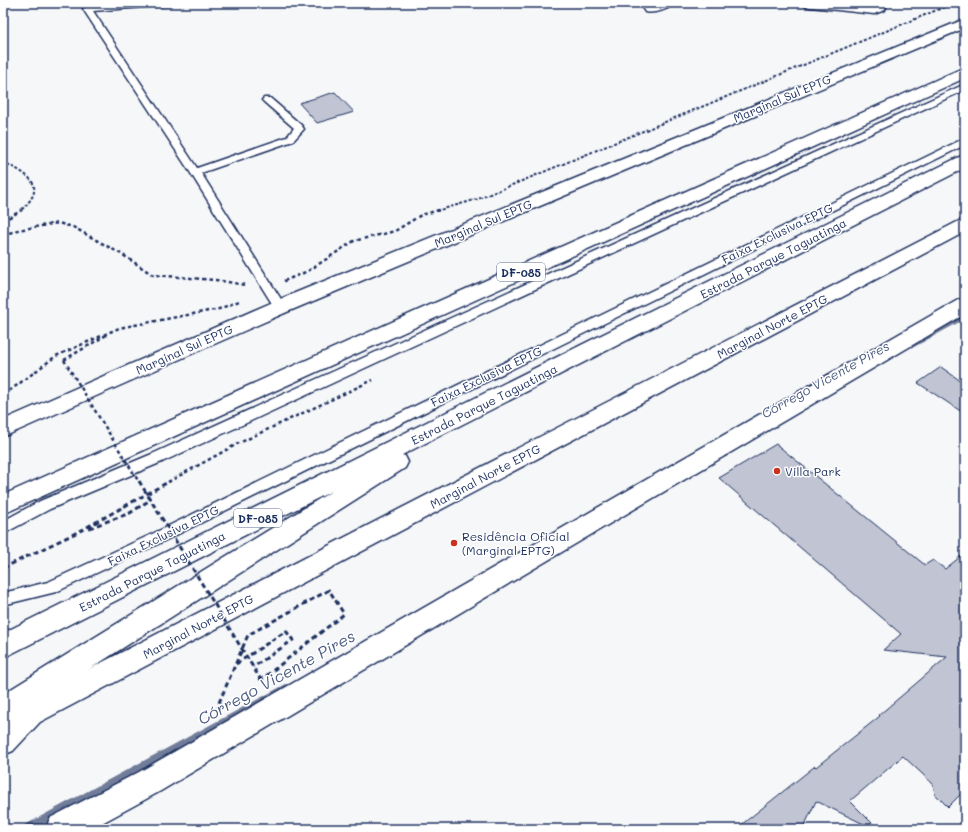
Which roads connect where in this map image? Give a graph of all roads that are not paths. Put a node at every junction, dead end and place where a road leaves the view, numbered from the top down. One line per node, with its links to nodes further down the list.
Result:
1 (171, 3): 12 (lane)
2 (667, 3): 5 (main road)
3 (810, 3): 4 (main road)
4 (880, 3)
5 (650, 9)
6 (965, 23): 15 (main road, Marginal Sul EPTG)
7 (965, 72): 18 (main road, DF-085)
8 (965, 87): 21 (lane)
9 (267, 100): 12 (lane)
10 (965, 141): 22 (lane, Faixa Exclusiva EPTG)
11 (965, 161): 16 (main road, Estrada Parque Taguatinga / DF-085)
12 (195, 172): 15 (lane)
13 (965, 226): 25 (main road, Marginal Norte EPTG)
14 (965, 305): 28 (main road)
15 (280, 306): 17 (main road, Marginal Sul EPTG)
16 (513, 389): 23 (main road, Estrada Parque Taguatinga / DF-085); 24 (main road)
17 (3, 429)
18 (77, 472): 19 (main road); 20 (main road, DF-085)
19 (3, 493)
20 (3, 505)
21 (3, 528)
22 (3, 600)
23 (3, 646)
24 (3, 709)
25 (34, 712): 26 (main road, Marginal Norte EPTG); 27 (main road)
26 (3, 722)
27 (3, 742)
28 (61, 829)

